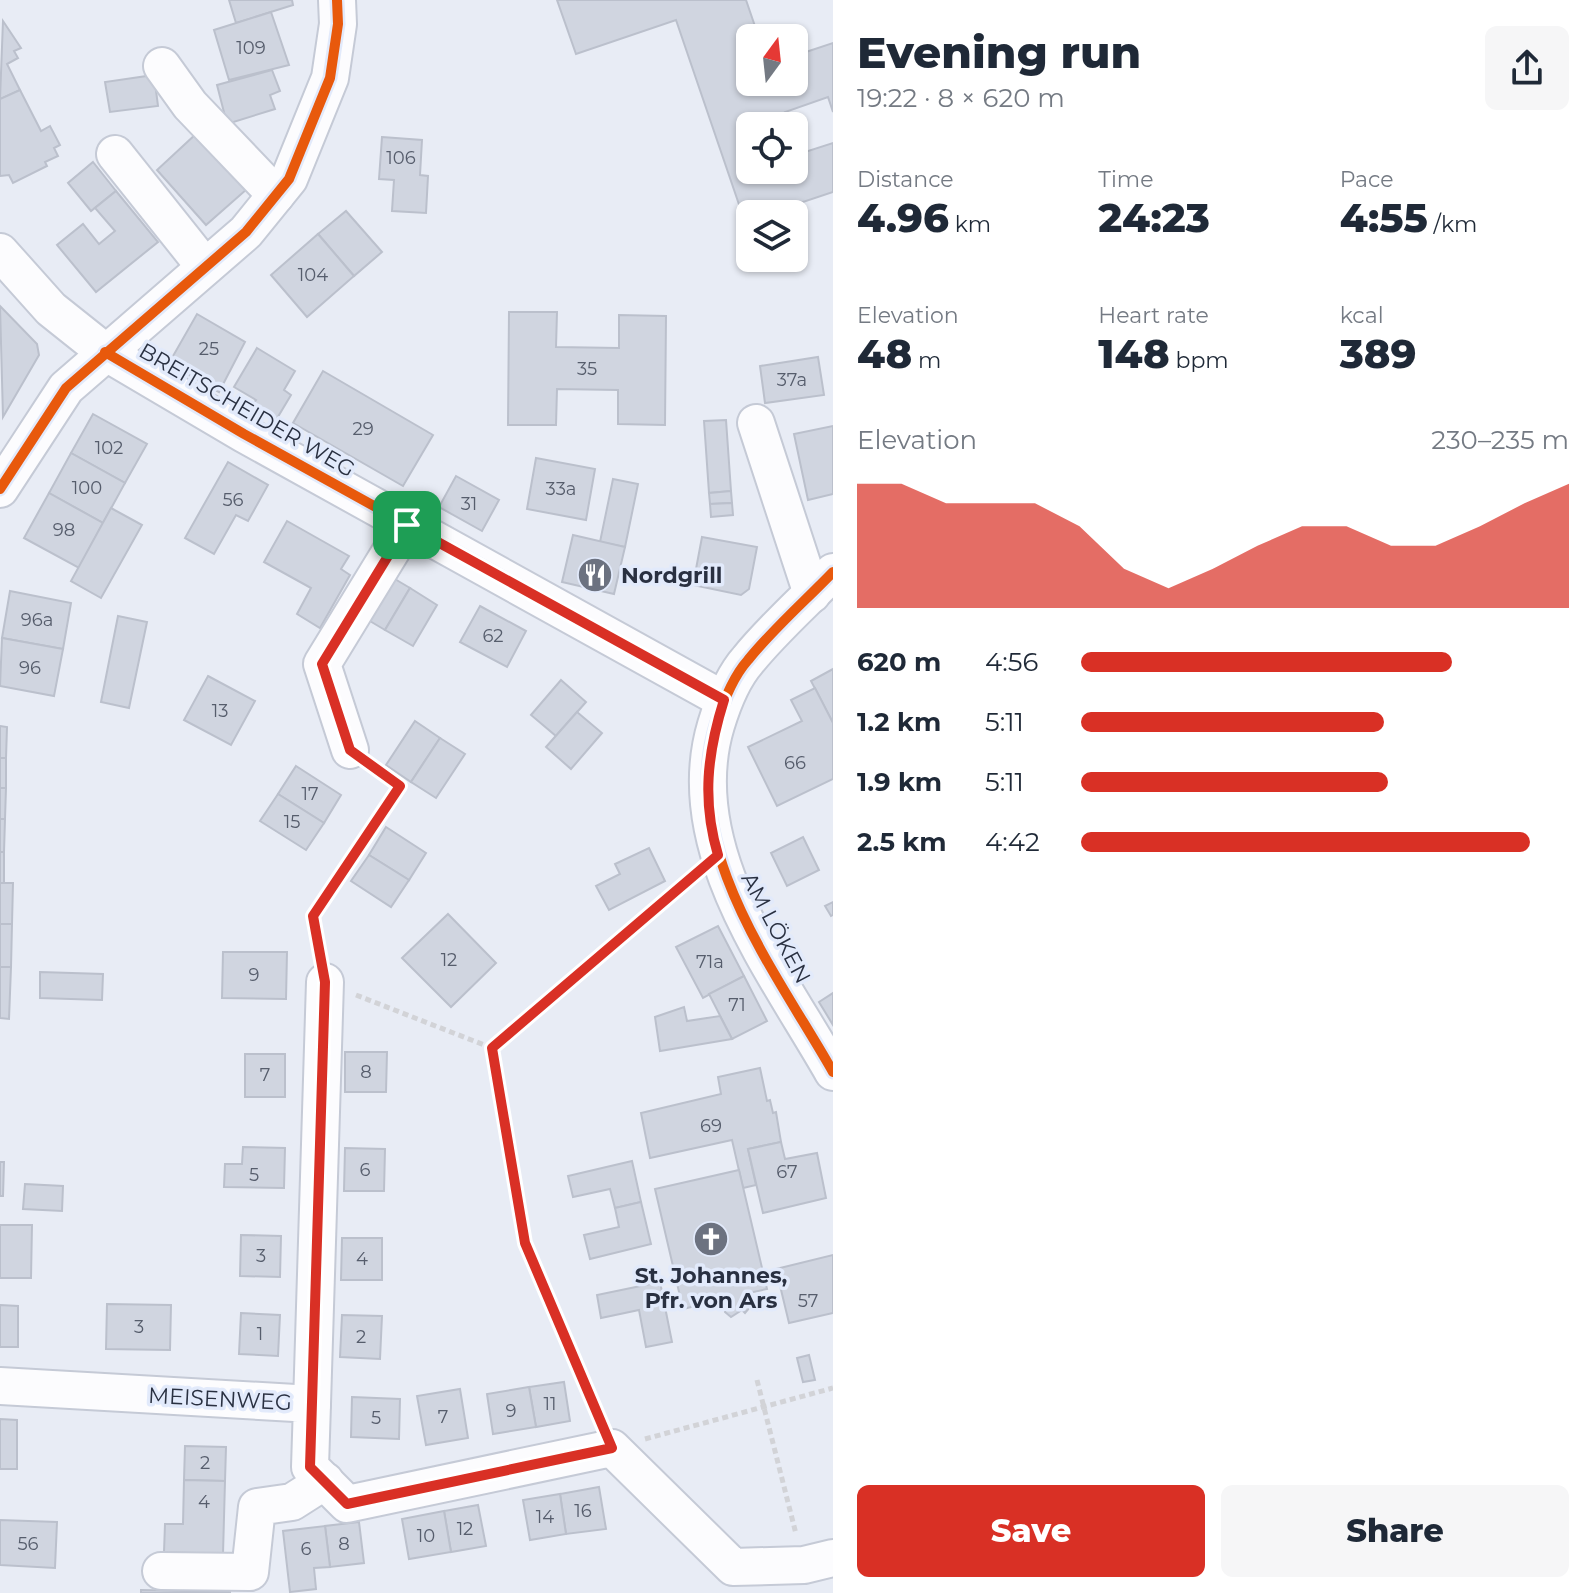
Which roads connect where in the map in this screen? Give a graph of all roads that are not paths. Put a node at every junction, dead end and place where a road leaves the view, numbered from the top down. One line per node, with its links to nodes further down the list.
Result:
1 (337, 0): 4 (street)
2 (162, 66): 4 (street)
3 (115, 154): 6 (street)
4 (276, 195): 6 (street)
5 (0, 252): 7 (street, BREITSCHEIDER WEG)
6 (205, 267): 7 (street)
7 (105, 352): 9 (street); 10 (street, BREITSCHEIDER WEG)
8 (756, 423): 11 (street)
9 (1, 484)
10 (407, 525): 12 (street, BREITSCHEIDER WEG); 13 (street)
11 (822, 583): 12 (street)
12 (724, 700): 15 (street, AM LÖKEN)
13 (350, 750)
14 (325, 982): 17 (street)
15 (833, 1072)
16 (0, 1386): 17 (street, MEISENWEG)
17 (312, 1404): 18 (street, MEISENWEG)
18 (325, 1481): 19 (street); 20 (street)
19 (161, 1571)
20 (816, 1572)

